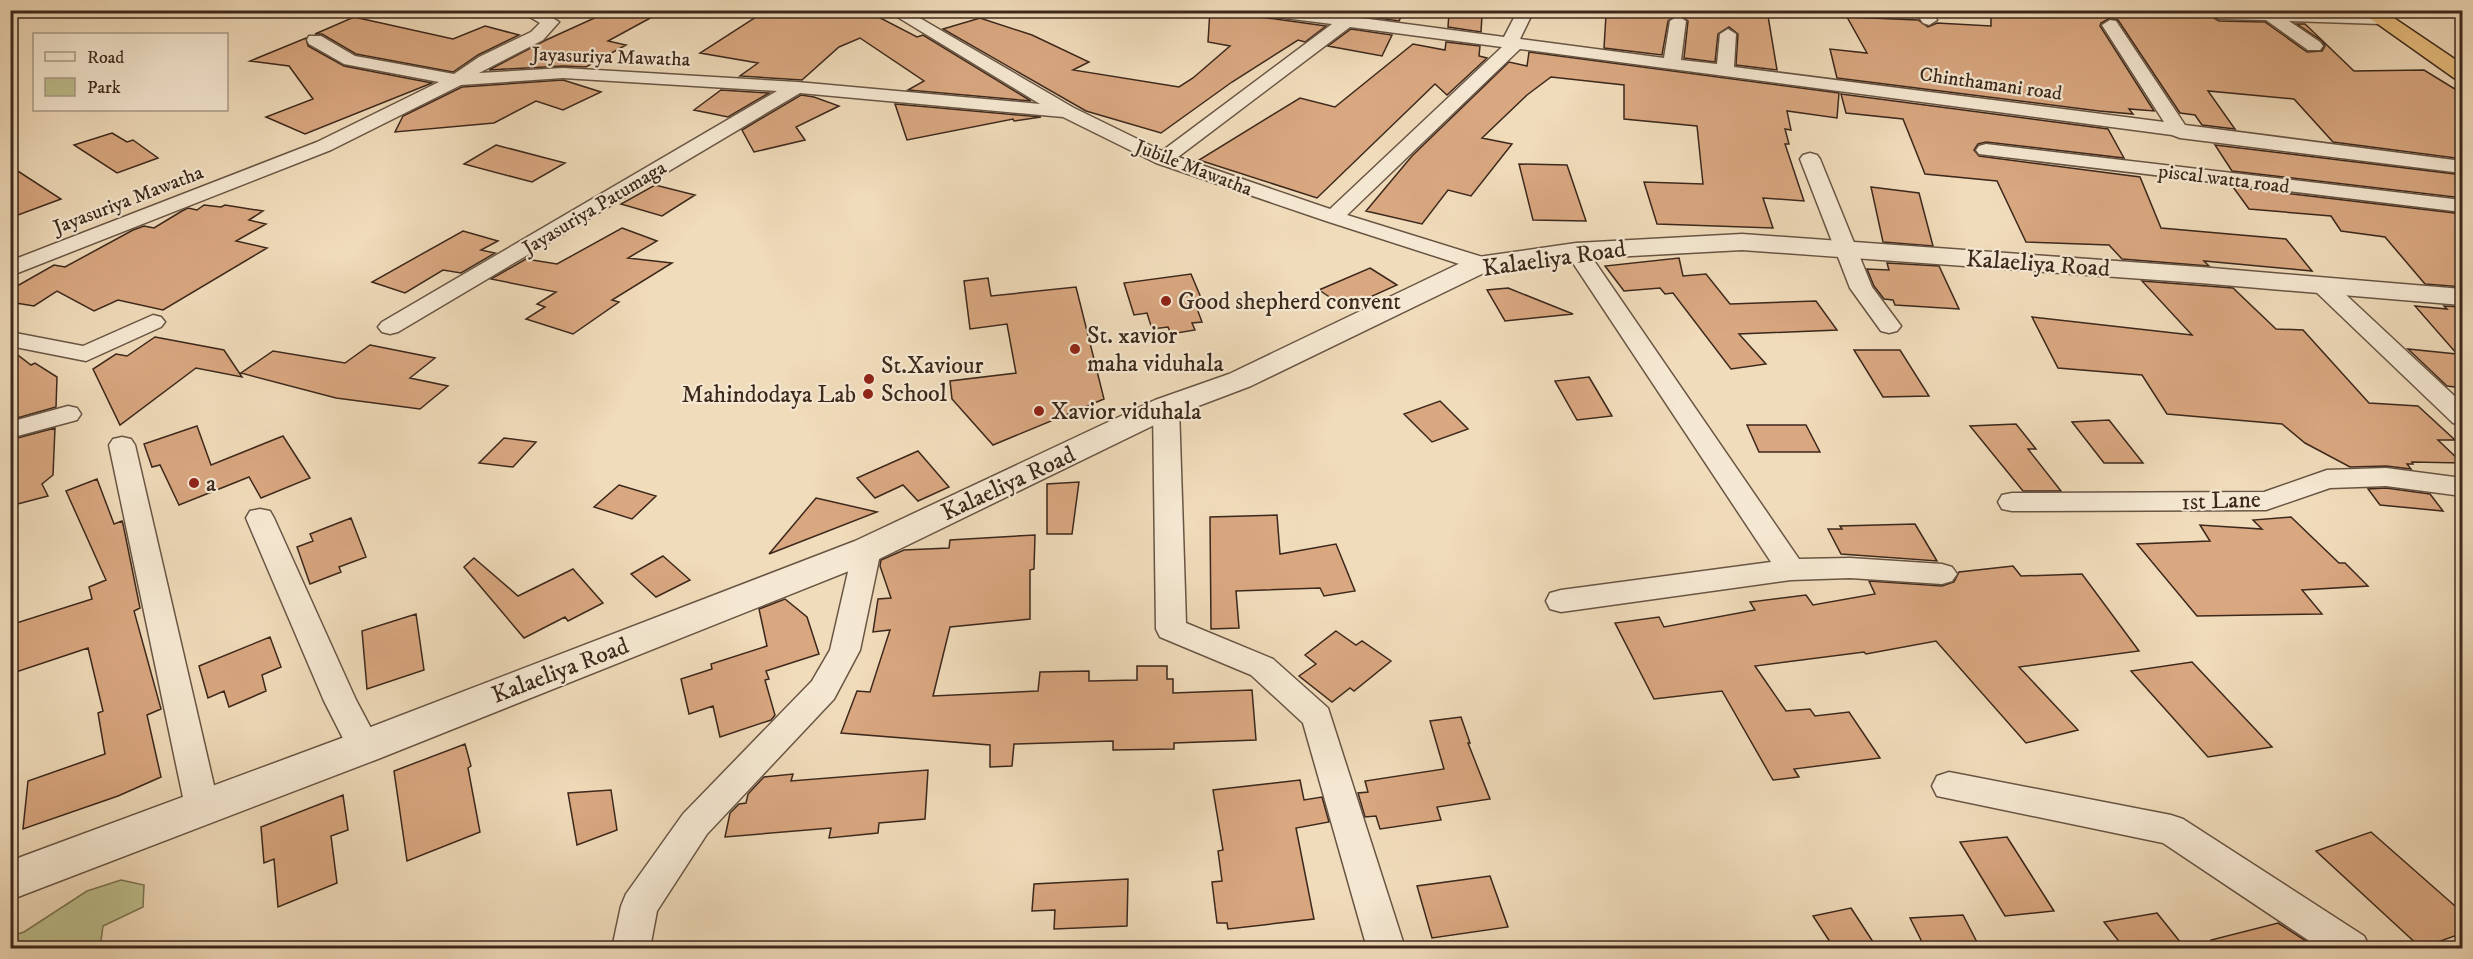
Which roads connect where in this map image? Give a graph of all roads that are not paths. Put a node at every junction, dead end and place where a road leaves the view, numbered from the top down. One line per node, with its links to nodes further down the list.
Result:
1 (525, 10): 20 (street)
2 (894, 10): 22 (street, Jubile Mawatha)
3 (1260, 10): 10 (street, Chinthamani road)
4 (2401, 10): 16 (highway)
5 (1522, 11): 14 (street)
6 (2219, 14): 8 (street)
7 (2374, 15): 8 (street); 19 (highway)
8 (2272, 16): 15 (street)
9 (1678, 21): 17 (street)
10 (1346, 22): 14 (street, Chinthamani road); 25 (street)
11 (2110, 25): 23 (street)
12 (1728, 34): 18 (street)
13 (315, 40): 20 (street)
14 (1512, 44): 17 (street, Chinthamani road); 29 (street)
15 (2314, 46)
16 (2463, 52)
17 (1672, 63): 18 (street, Chinthamani road)
18 (1725, 70): 23 (street, Chinthamani road)
19 (2463, 73)
20 (457, 80): 21 (street, Jayasuriya Mawatha); 33 (street, Jayasuriya Mawatha)
21 (797, 87): 22 (street, Jayasuriya Mawatha); 38 (street, Jayasuriya Patumaga)
22 (1067, 112): 25 (street, Jubile Mawatha)
23 (2181, 132): 27 (street, Chinthamani road)
24 (1986, 150): 28 (street, piscal watta road)
25 (1163, 159): 29 (street, Jubile Mawatha)
26 (1810, 159): 30 (street)
27 (2463, 167)
28 (2463, 206)
29 (1333, 218): 32 (street, Jubile Mawatha)
30 (1845, 248): 31 (street, Kalaeliya Road); 34 (street, Kalaeliya Road); 37 (street)
31 (1576, 251): 32 (street, Kalaeliya Road); 49 (street)
32 (1481, 264): 40 (street, Kalaeliya Road)
33 (10, 269)
34 (2322, 285): 35 (street, Kalaeliya Road); 42 (street)
35 (2463, 297)
36 (153, 322): 39 (street)
37 (1889, 326)
38 (390, 327)
39 (10, 339)
40 (1166, 407): 48 (street, Kalaeliya Road); 57 (street)
41 (68, 414): 43 (street)
42 (2463, 417)
43 (10, 430)
44 (122, 445): 54 (street)
45 (2463, 487): 46 (street, 1st Lane)
46 (2012, 502)
47 (260, 518): 52 (street)
48 (867, 550): 52 (street, Kalaeliya Road); 56 (street)
49 (1791, 570): 50 (street); 51 (street)
50 (1942, 574)
51 (1561, 601)
52 (364, 747): 54 (street, Kalaeliya Road)
53 (1949, 786): 58 (street)
54 (202, 807): 55 (street, Kalaeliya Road)
55 (10, 881)
56 (631, 948)
57 (1386, 948)
58 (2351, 948)

